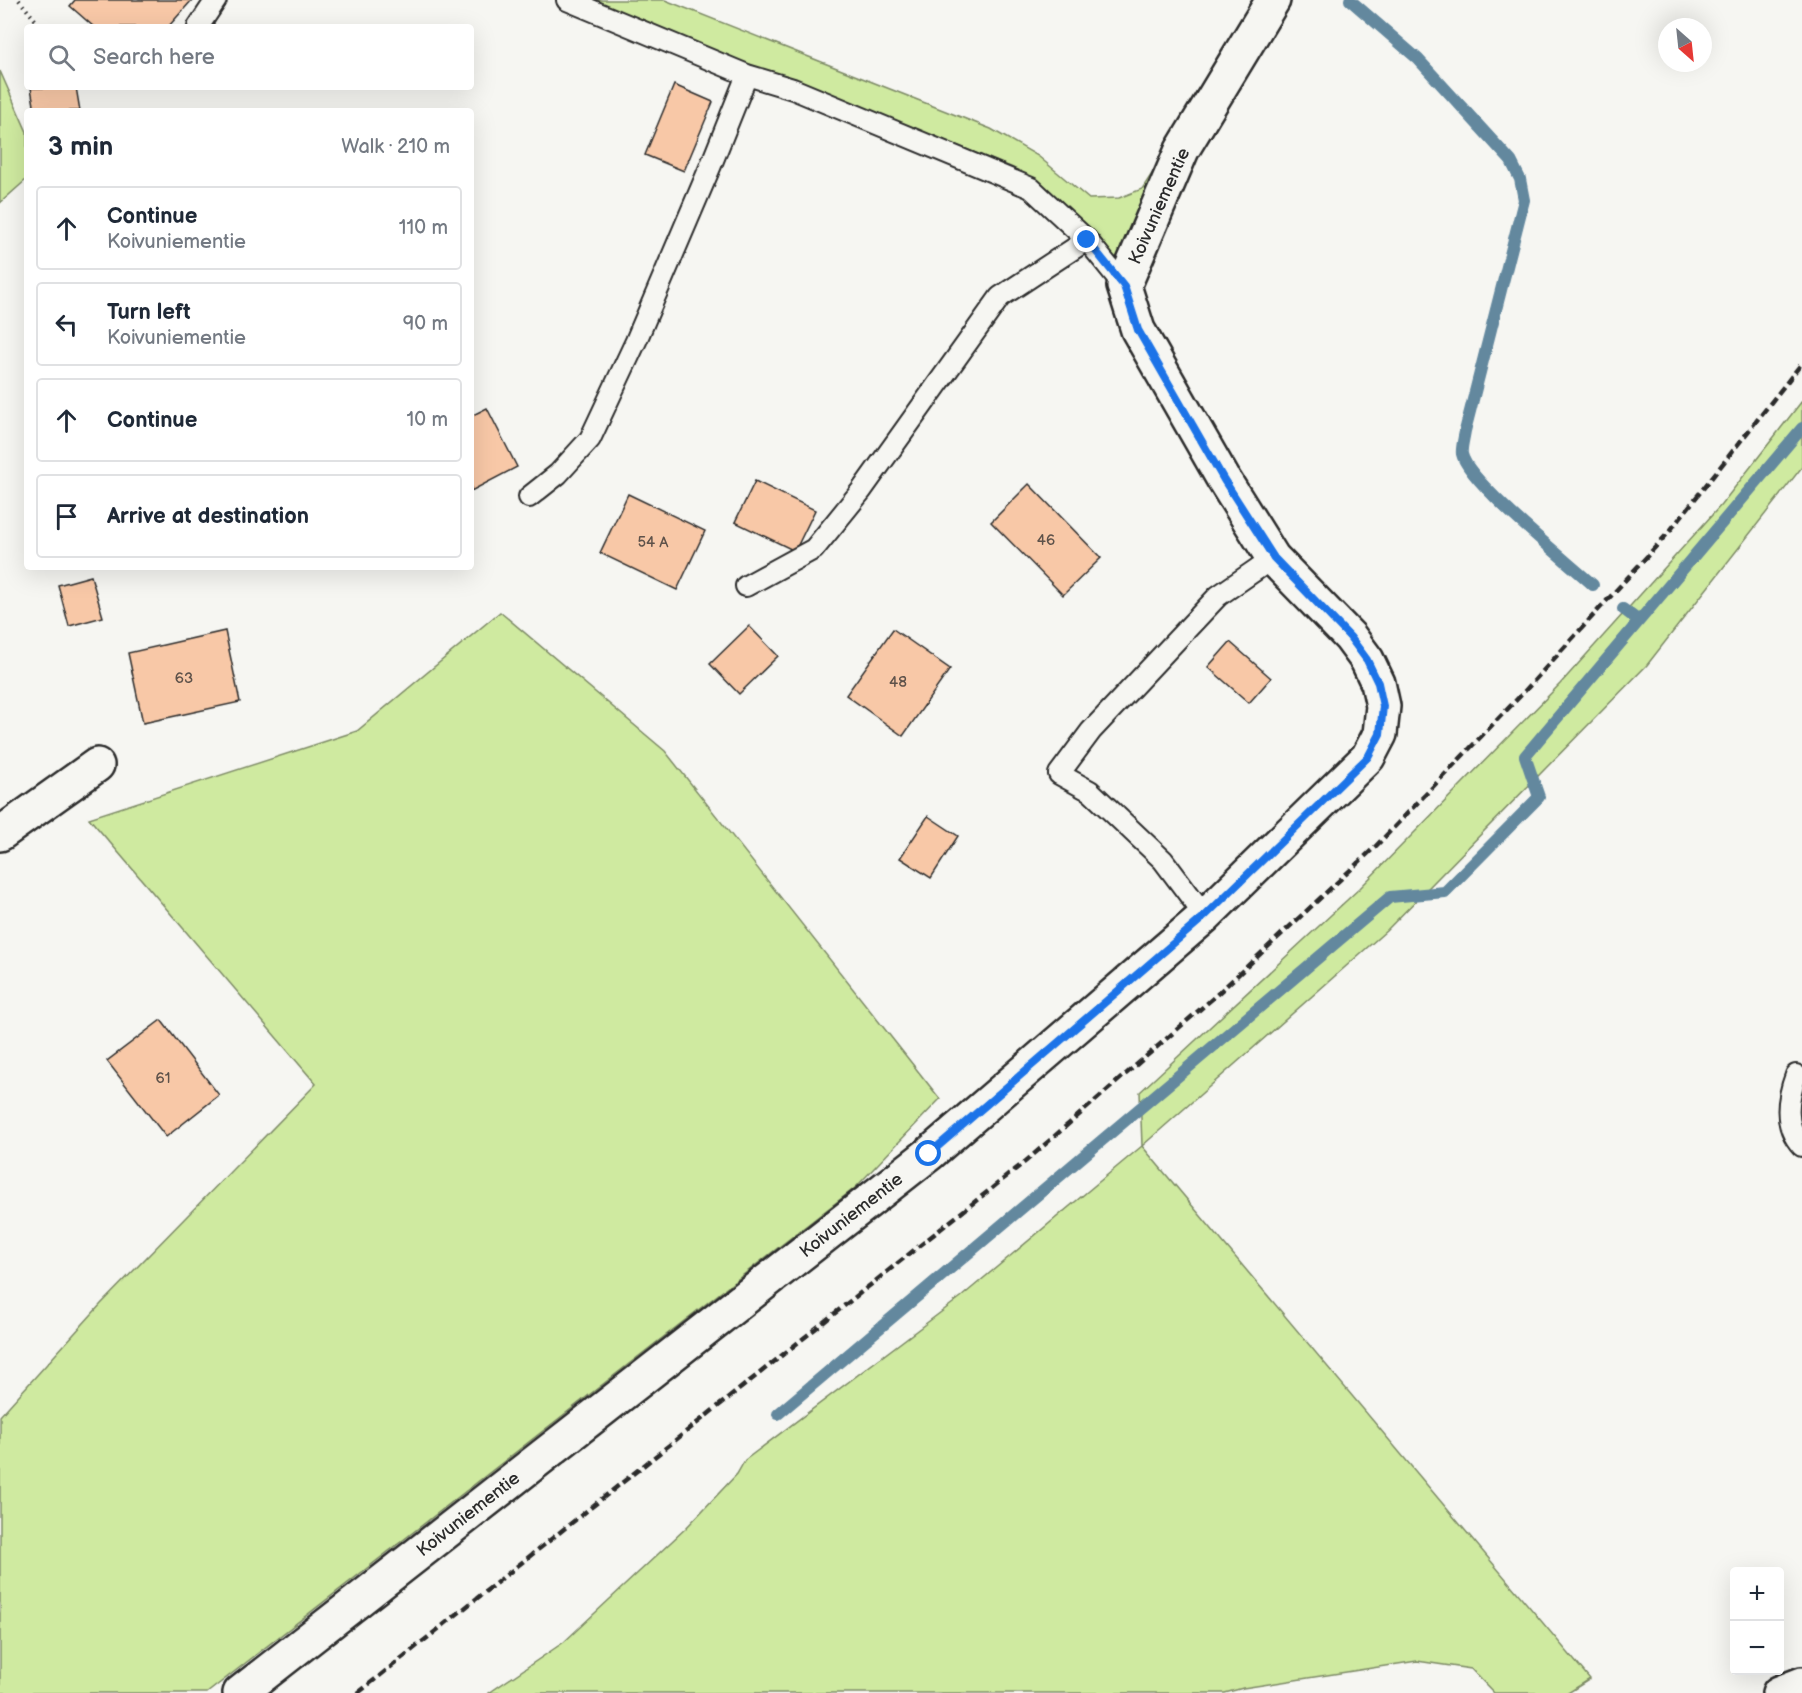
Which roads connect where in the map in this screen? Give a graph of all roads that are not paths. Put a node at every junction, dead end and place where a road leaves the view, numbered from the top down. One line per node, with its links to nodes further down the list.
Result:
1 (216, 0): 4 (lane)
2 (567, 0): 5 (lane)
3 (1273, 0): 7 (street, Koivuniementie)
4 (200, 24)
5 (747, 75): 6 (lane); 8 (lane)
6 (1087, 240): 7 (lane); 10 (lane)
7 (1124, 286): 9 (street, Koivuniementie)
8 (529, 497)
9 (1274, 558): 13 (street, Koivuniementie); 13 (lane)
10 (746, 586)
11 (97, 765): 12 (street)
12 (0, 834)
13 (1205, 916): 17 (street, Koivuniementie)
14 (1796, 1075): 15 (lane)
15 (1802, 1146)
16 (1802, 1684): 18 (street)
17 (240, 1693)
18 (1779, 1693)

